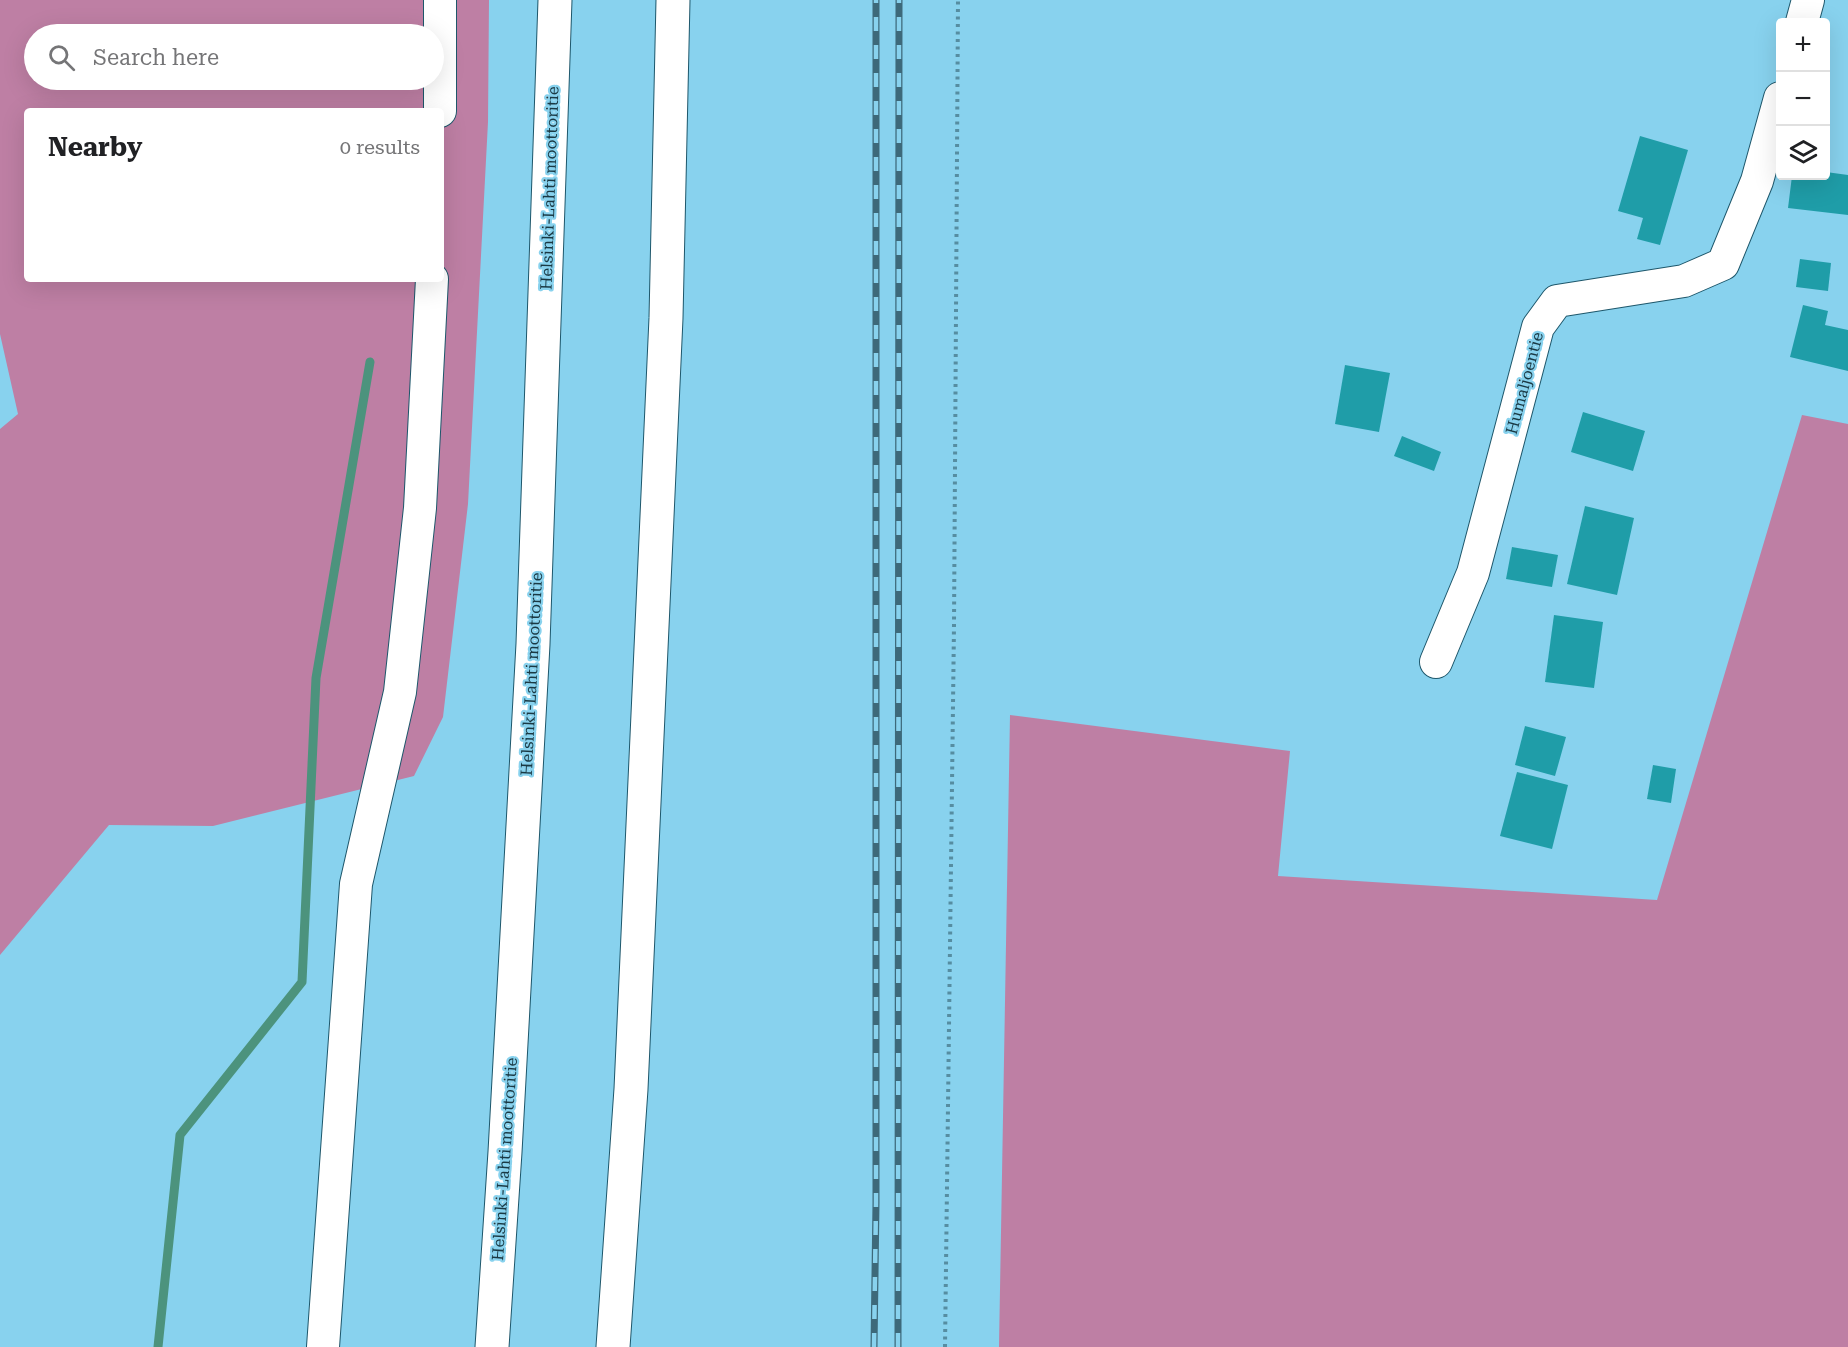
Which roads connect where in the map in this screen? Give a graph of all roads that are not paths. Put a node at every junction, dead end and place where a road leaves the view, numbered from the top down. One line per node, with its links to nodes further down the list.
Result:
1 (440, 0): 6 (street)
2 (555, 0): 13 (highway, Helsinki-Lahti moottoritie)
3 (673, 0): 14 (highway)
4 (1808, 0): 5 (street)
5 (1803, 18)
6 (440, 24)
7 (440, 90): 8 (street)
8 (440, 108)
9 (1776, 112): 11 (street, Humaljoentie)
10 (432, 282): 12 (street)
11 (1436, 663)
12 (323, 1347)
13 (492, 1347)
14 (613, 1347)

